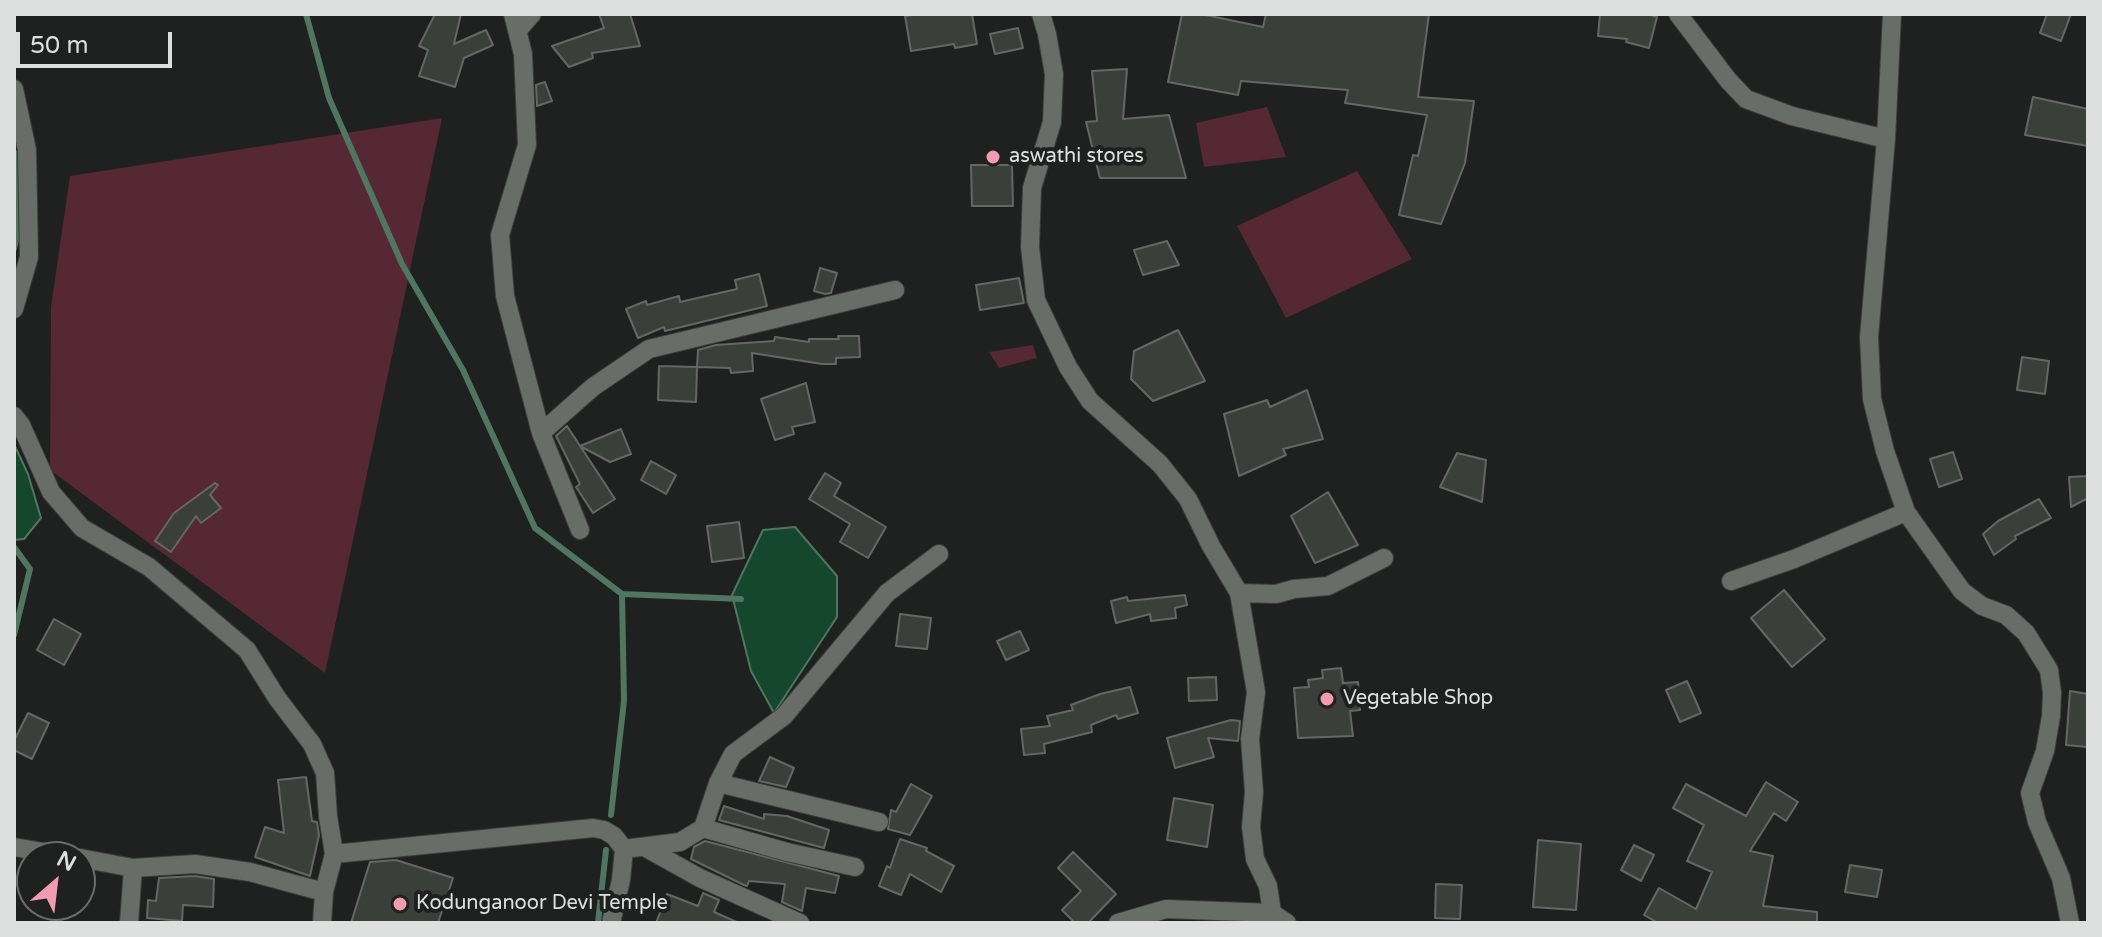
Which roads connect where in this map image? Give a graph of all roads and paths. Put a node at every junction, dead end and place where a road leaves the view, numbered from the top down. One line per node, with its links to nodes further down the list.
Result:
1 (532, 14): 5 (street)
2 (1041, 14): 18 (street)
3 (1678, 14): 8 (street)
4 (1892, 14): 8 (street)
5 (515, 23): 12 (street)
6 (14, 89): 7 (street)
7 (19, 128): 10 (street)
8 (1886, 139): 13 (street)
9 (895, 290): 12 (street)
10 (14, 309)
11 (14, 416): 24 (street)
12 (541, 433): 14 (street)
13 (1906, 512): 17 (street); 35 (street)
14 (580, 530)
15 (939, 554): 19 (street)
16 (1384, 558): 18 (street)
17 (1731, 581)
18 (1239, 593): 29 (street)
19 (718, 783): 20 (street); 21 (street)
20 (879, 822)
21 (703, 828): 22 (street); 26 (street)
22 (646, 848): 23 (street); 33 (street)
23 (624, 849): 24 (street); 32 (street)
24 (334, 854): 28 (street)
25 (96, 861): 27 (street)
26 (855, 867)
27 (133, 868): 28 (street); 30 (street)
28 (324, 892): 31 (street)
29 (1279, 918): 34 (street)
30 (129, 923)
31 (322, 923)
32 (611, 923)
33 (800, 923)
34 (1118, 923)
35 (2070, 923)

